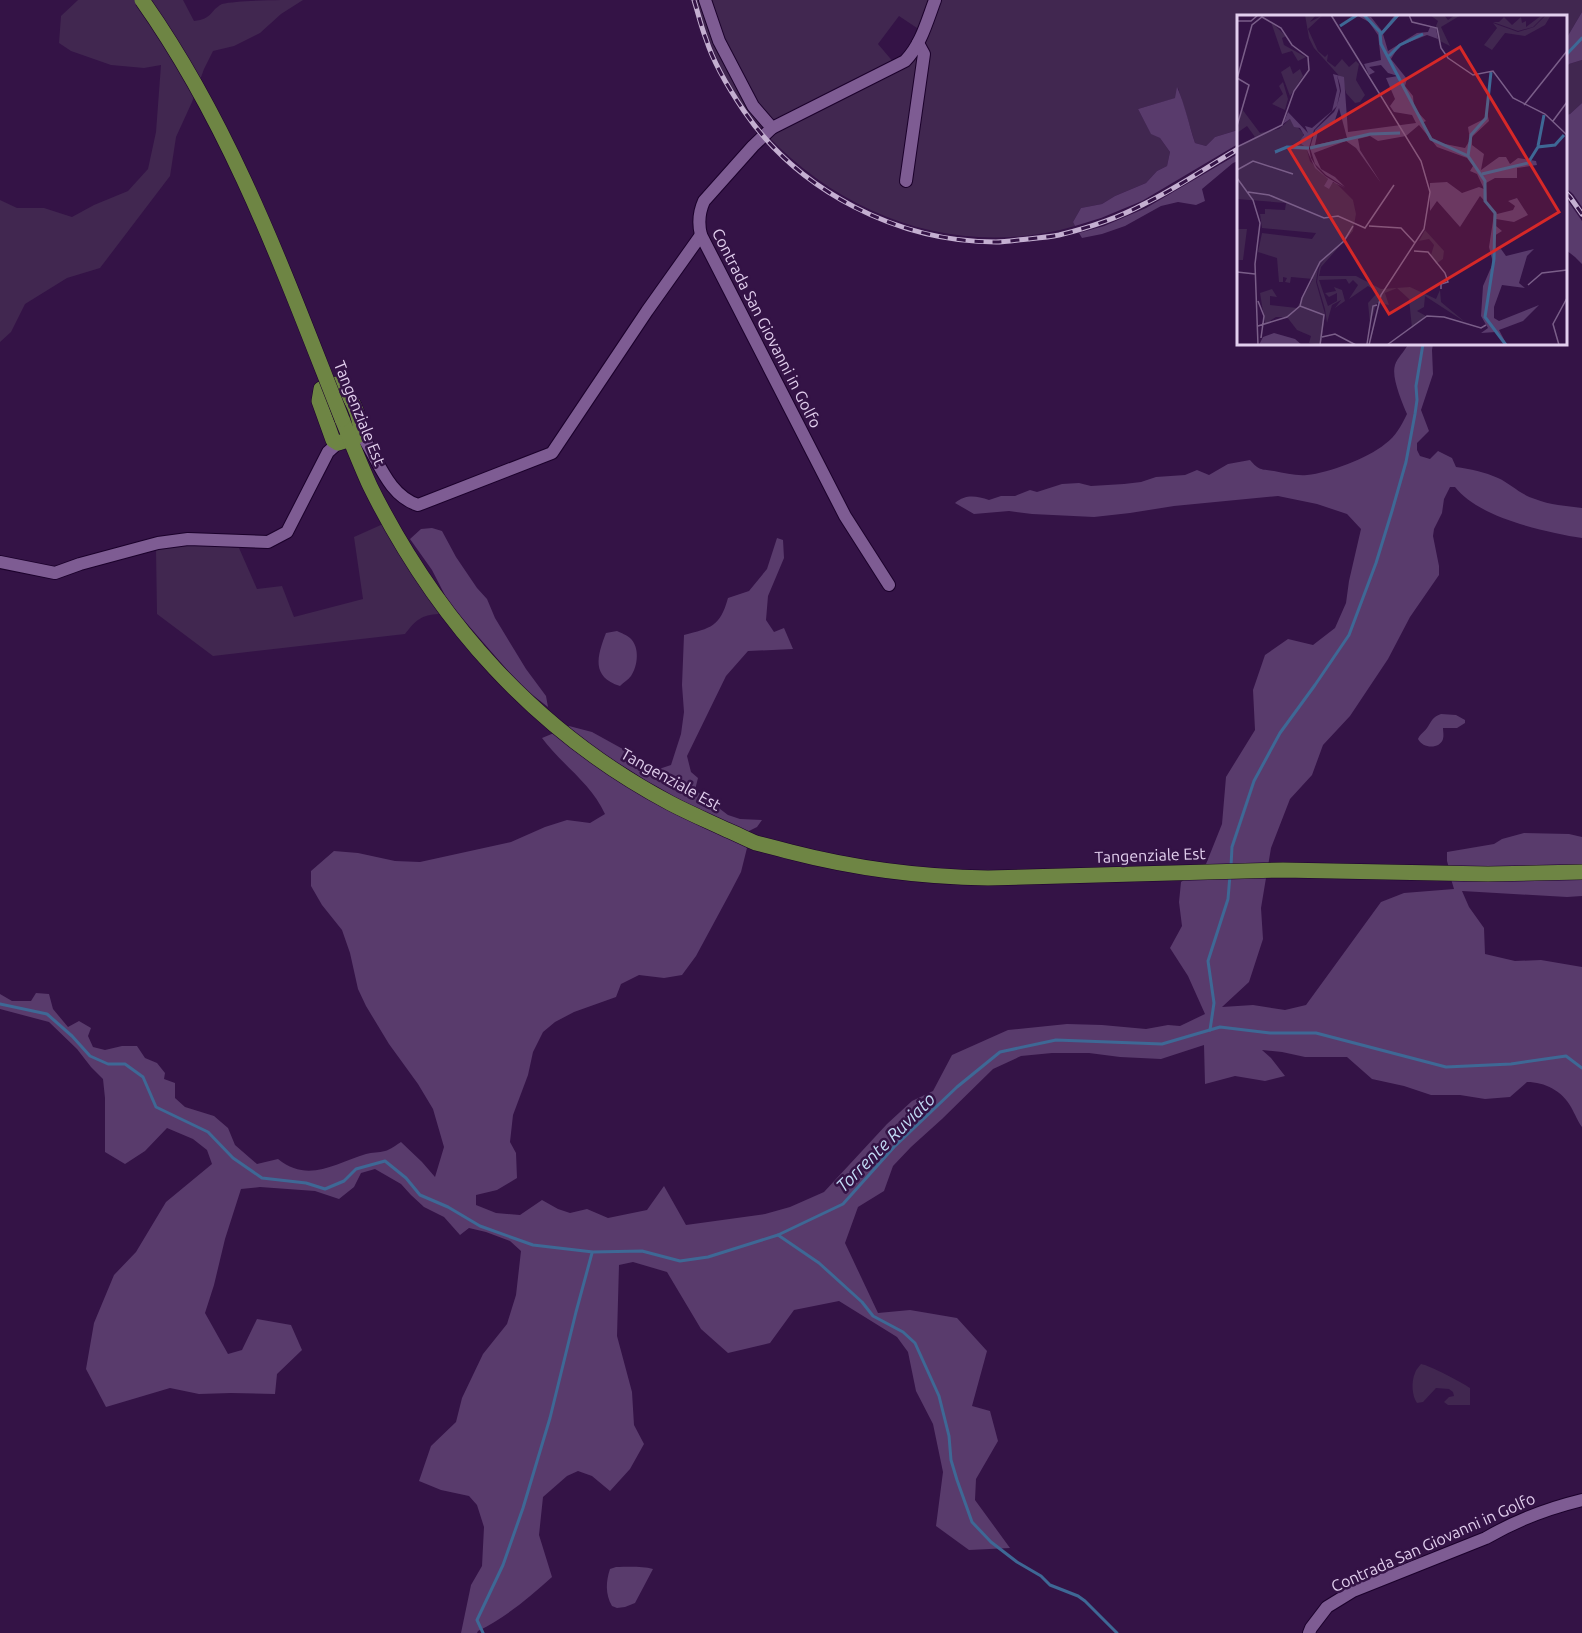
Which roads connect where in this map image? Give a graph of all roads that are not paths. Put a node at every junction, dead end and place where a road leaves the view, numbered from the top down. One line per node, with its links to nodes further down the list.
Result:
1 (142, 0): 8 (main road, Tangenziale Est, bridge)
2 (705, 0): 5 (street)
3 (935, 0): 4 (street, Contrada San Giovanni in Golfo)
4 (918, 43): 5 (street, Contrada San Giovanni in Golfo); 6 (street)
5 (772, 128): 7 (street, Contrada San Giovanni in Golfo)
6 (906, 181)
7 (701, 235): 8 (street); 10 (street, Contrada San Giovanni in Golfo)
8 (350, 439): 9 (street); 11 (main road, Tangenziale Est)
9 (0, 562)
10 (889, 585)
11 (1582, 872)
12 (1582, 1500): 13 (street, Contrada San Giovanni in Golfo)
13 (1309, 1633)

